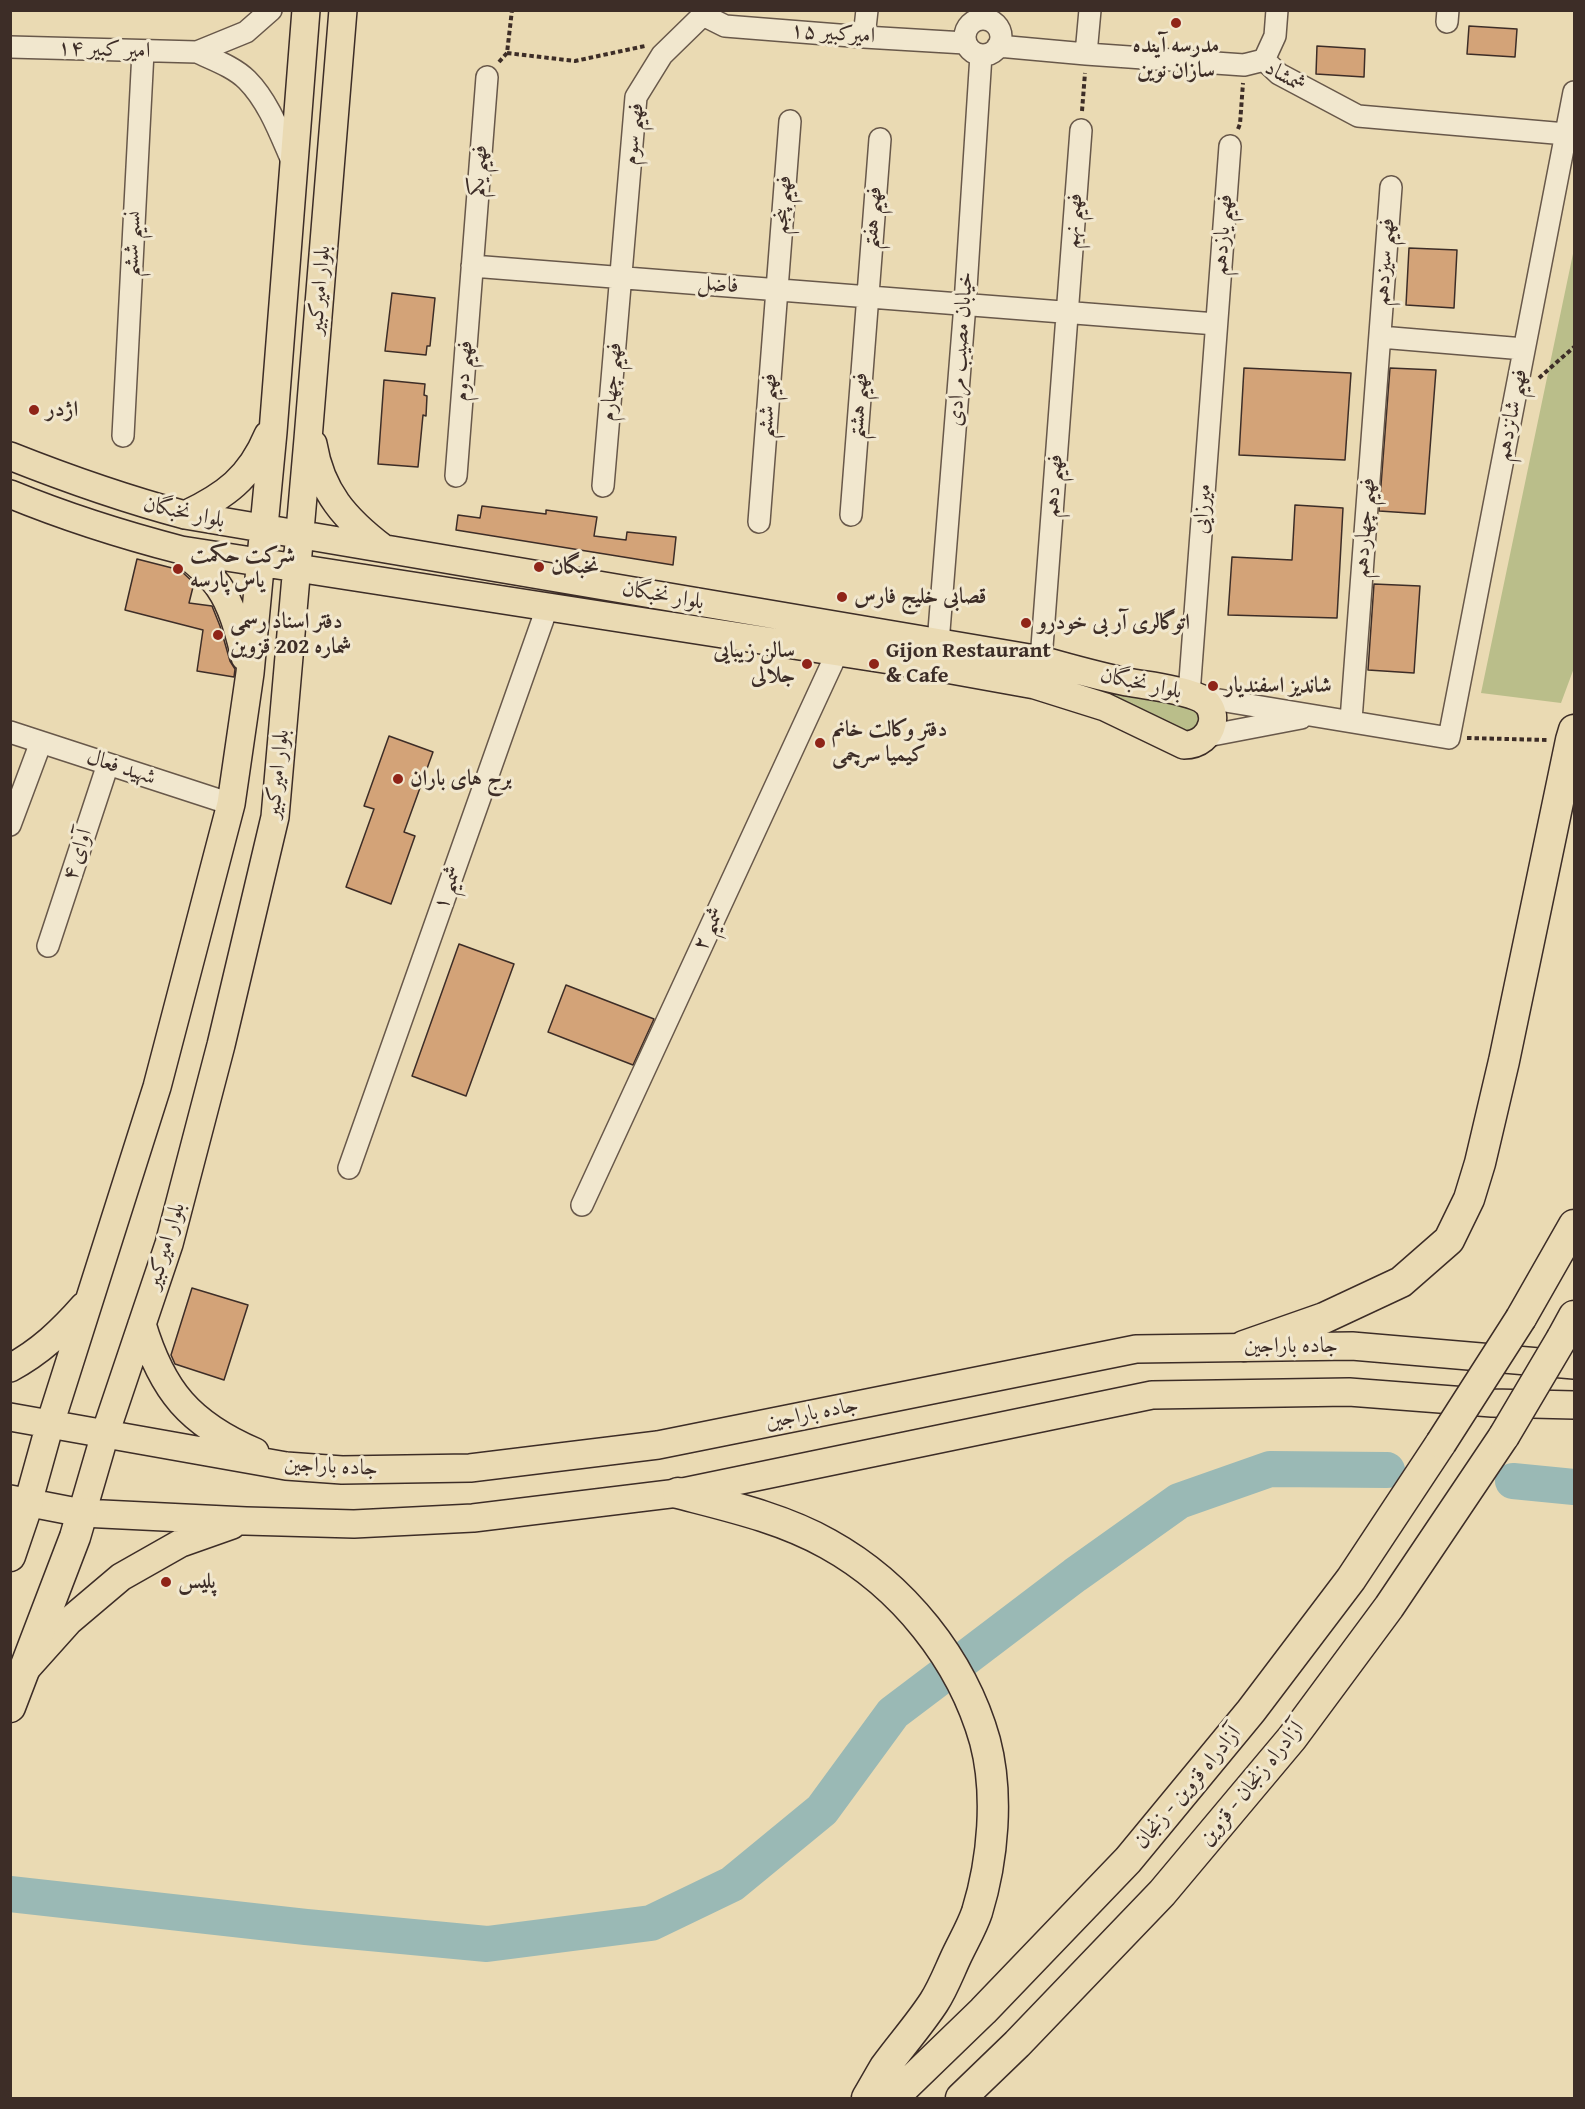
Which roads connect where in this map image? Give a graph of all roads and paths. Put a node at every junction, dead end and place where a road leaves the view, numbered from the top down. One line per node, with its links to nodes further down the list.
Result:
1 (271, 10): 15 (street, امیر کبیر ۱۴)
2 (306, 10): 26 (main road, بلوار امیرکبیر)
3 (343, 10): 40 (main road, بلوار امیرکبیر)
4 (512, 10): 16 (path)
5 (867, 10): 10 (street)
6 (1090, 10): 17 (street)
7 (1277, 10): 18 (street)
8 (703, 13): 10 (street, امیرکبیر ۱۵); 11 (street, فهیم سوم)
9 (984, 14): 13 (street); 13 (street)
10 (864, 37): 13 (street, امیرکبیر ۱۵)
11 (679, 39): 16 (path); 29 (street, فهیم سوم)
12 (10, 47): 14 (street, امیر کبیر ۱۴)
13 (982, 48): 17 (street, شمشاد); 32 (street, خیابان مصیب مرادی)
14 (144, 52): 15 (street, امیر کبیر ۱۴); 41 (street, نسیم ششم)
15 (197, 52): 26 (street, امیر کبیر ۱۴)
16 (507, 53): 19 (path)
17 (1086, 54): 18 (street, شمشاد); 22 (path)
18 (1254, 62): 23 (street, شمشاد); 25 (path)
19 (487, 77): 28 (street, فهیم یکم)
20 (1575, 92): 23 (street, فهیم شانزدهم)
21 (790, 121): 30 (street, فهیم پنجم)
22 (1081, 129): 33 (street, فهیم نهم)
23 (1566, 134): 37 (street, فهیم شانزدهم)
24 (880, 139): 31 (street, فهیم هفتم)
25 (1230, 146): 34 (street, فهیم یازدهم)
26 (294, 163): 39 (main road, بلوار امیرکبیر)
27 (1391, 187): 35 (street, فهیم سیزدهم)
28 (472, 266): 29 (street, فاضل); 43 (street, فهیم دوم)
29 (621, 277): 30 (street, فاضل); 44 (street, فهیم چهارم)
30 (777, 290): 31 (street, فاضل); 48 (street, فهیم ششم)
31 (867, 297): 32 (street, فاضل); 47 (street, فهیم هشتم)
32 (964, 304): 33 (street, فاضل); 57 (street, خیابان مصیب مرادی)
33 (1067, 312): 34 (street, فاضل); 58 (street, فهیم دهم)
34 (1216, 324): 60 (street, میرزایی)
35 (1380, 337): 37 (street); 62 (street, فهیم چهاردهم)
36 (1575, 347): 38 (path)
37 (1524, 349): 38 (street, فهیم شانزدهم)
38 (1515, 398): 66 (street, فهیم شانزدهم)
39 (273, 426): 40 (main road); 46 (main road); 49 (main road, بلوار امیرکبیر)
40 (309, 432): 50 (main road, بلوار امیرکبیر); 51 (main road)
41 (123, 436)
42 (10, 456): 46 (main road, بلوار نخبگان)
43 (456, 476)
44 (603, 486)
45 (10, 494): 52 (main road, بلوار نخبگان)
46 (185, 515): 49 (main road, بلوار نخبگان)
47 (850, 516)
48 (759, 522)
49 (262, 528): 50 (main road, بلوار نخبگان); 53 (main road, بلوار امیرکبیر)
50 (299, 535): 51 (main road, بلوار نخبگان); 54 (main road, بلوار امیرکبیر)
51 (384, 549): 57 (main road, بلوار نخبگان)
52 (181, 550): 53 (main road, بلوار نخبگان); 59 (main road)
53 (259, 563): 54 (main road, بلوار نخبگان); 59 (main road, بلوار امیرکبیر)
54 (295, 569): 55 (main road, بلوار نخبگان); 76 (main road, بلوار امیرکبیر)
55 (547, 608): 56 (main road, بلوار نخبگان); 72 (street, شمیم ۱)
56 (837, 653): 57 (main road, بلوار نخبگان); 73 (street, شمیم ۲)
57 (937, 655): 58 (main road, بلوار نخبگان); 65 (main road, بلوار نخبگان)
58 (1041, 660): 60 (main road, بلوار نخبگان)
59 (250, 673): 69 (main road, بلوار امیرکبیر)
60 (1192, 695): 61 (street); 65 (main road, بلوار نخبگان)
61 (1319, 715): 62 (street); 65 (street)
62 (1351, 720): 66 (street)
63 (10, 732): 67 (street, شهید فعال)
64 (1573, 735): 66 (path); 78 (highway)
65 (1207, 736)
66 (1449, 738)
67 (41, 742): 68 (street, شهید فعال); 70 (street)
68 (108, 764): 69 (street, شهید فعال); 71 (street, آوای ۴)
69 (231, 804): 75 (main road, بلوار امیرکبیر)
70 (10, 825)
71 (48, 946)
72 (350, 1168)
73 (582, 1205)
74 (1575, 1225): 94 (highway, آزادراه قزوین - زنجان, bridge)
75 (91, 1298): 80 (main road); 83 (main road, بلوار امیرکبیر)
76 (142, 1324): 84 (main road, بلوار امیرکبیر); 85 (main road)
77 (1568, 1327): 95 (highway, آزادراه زنجان - قزوین, bridge)
78 (1244, 1346): 79 (main road, جاده باراجین); 85 (main road, جاده باراجین)
79 (1575, 1365)
80 (10, 1368)
81 (1575, 1405): 86 (main road, جاده باراجین)
82 (10, 1417): 83 (main road, جاده باراجین)
83 (50, 1425): 84 (main road, جاده باراجین); 87 (main road, بلوار امیرکبیر)
84 (105, 1434): 85 (main road, جاده باراجین); 88 (main road, بلوار امیرکبیر)
85 (286, 1466)
86 (678, 1493): 89 (main road, جاده باراجین); 93 (highway)
87 (19, 1501): 88 (main road, جاده باراجین); 90 (highway)
88 (82, 1513): 89 (main road, جاده باراجین); 91 (highway)
89 (246, 1521): 91 (main road)
90 (10, 1556)
91 (24, 1673): 92 (highway)
92 (10, 1707)
93 (867, 2098)
94 (893, 2098)
95 (961, 2098)

